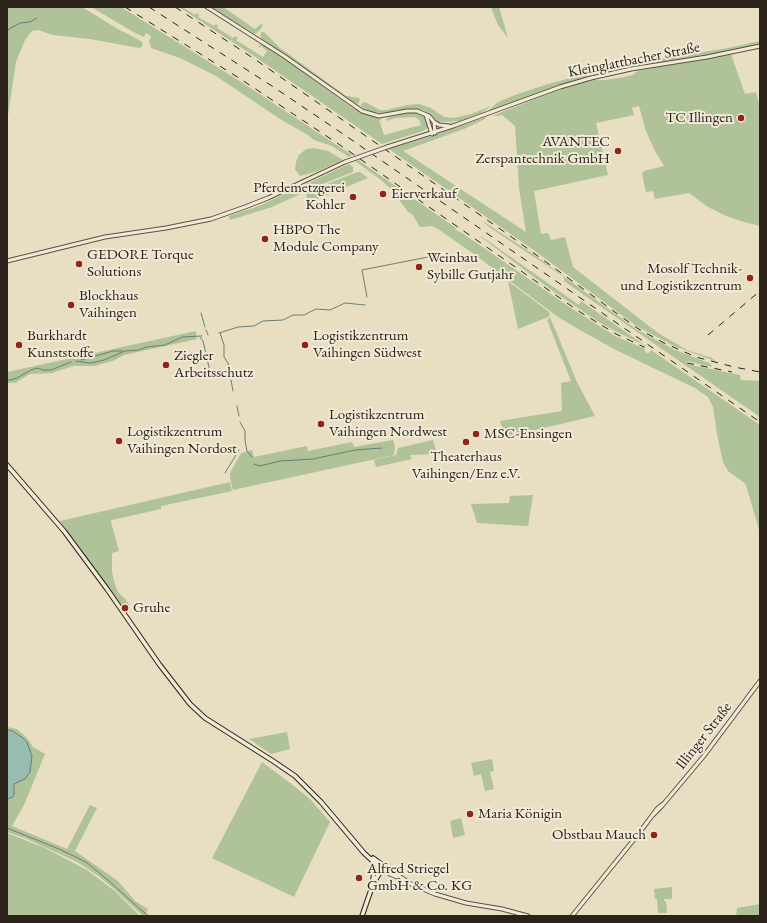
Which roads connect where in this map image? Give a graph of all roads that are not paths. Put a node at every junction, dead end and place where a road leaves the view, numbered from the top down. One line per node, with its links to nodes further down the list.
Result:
1 (206, 7): 3 (street)
2 (760, 46): 5 (street, Kleinglattbacher Straße)
3 (426, 115): 4 (street); 6 (street)
4 (434, 122): 5 (street); 6 (street)
5 (453, 126): 6 (street, Kleinglattbacher Straße)
6 (433, 133): 7 (street, Kleinglattbacher Straße, bridge)
7 (7, 261)
8 (7, 465): 10 (main road)
9 (760, 681): 13 (street, Illinger Straße)
10 (381, 866): 11 (main road); 12 (street)
11 (362, 916)
12 (528, 916)
13 (572, 916)

